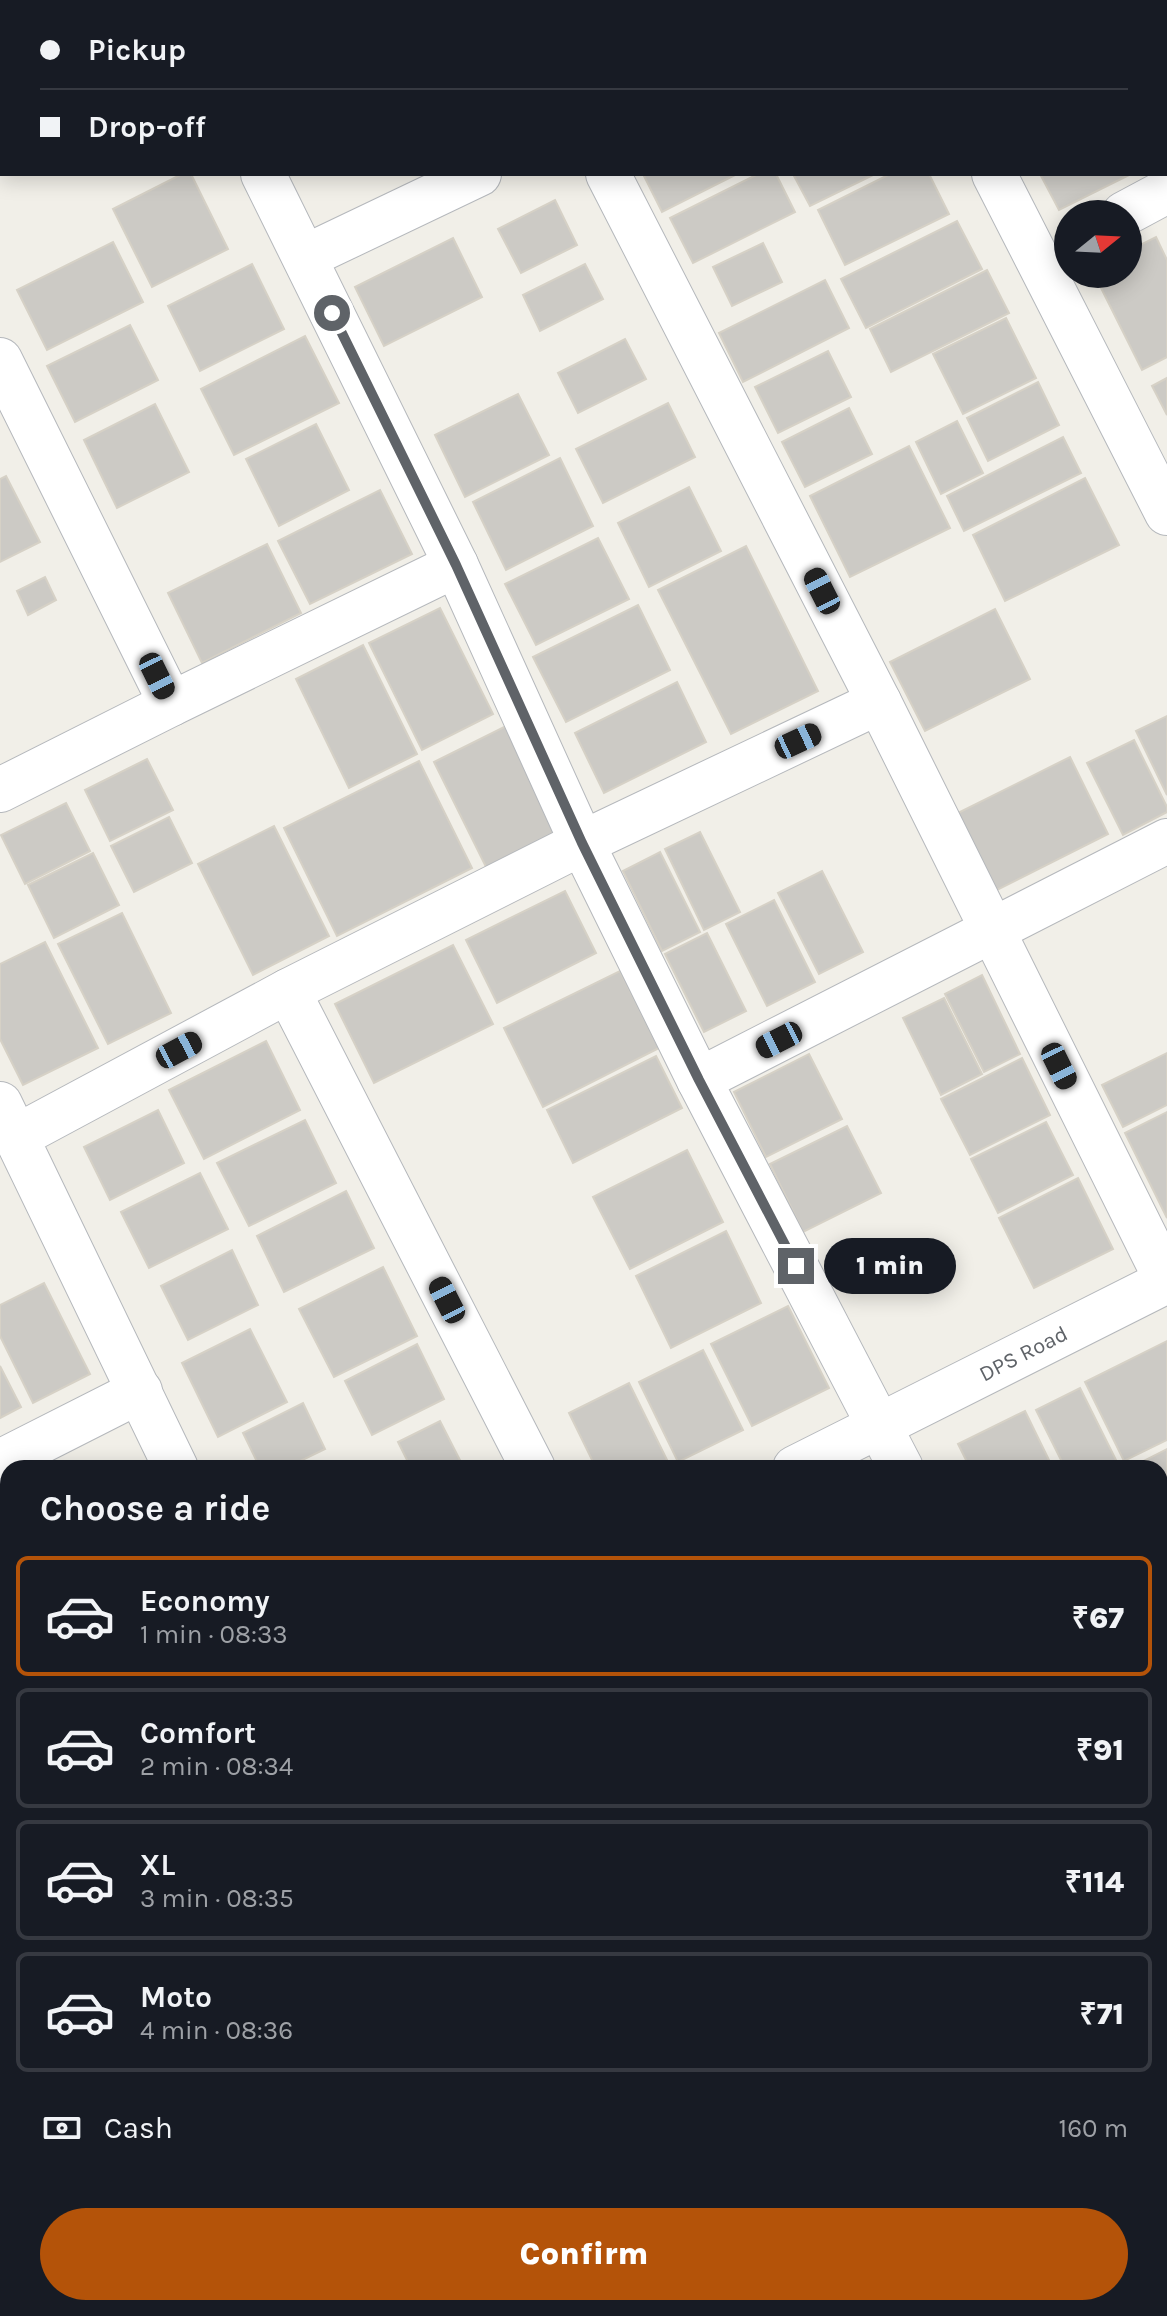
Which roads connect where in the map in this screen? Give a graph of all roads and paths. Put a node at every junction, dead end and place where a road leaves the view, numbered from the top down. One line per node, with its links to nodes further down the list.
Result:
1 (264, 176): 8 (street)
2 (475, 176): 8 (street)
3 (609, 176): 13 (street)
4 (996, 176): 7 (street)
5 (1167, 191): 6 (street)
6 (1142, 204)
7 (1053, 252): 11 (street)
8 (305, 257): 12 (street)
9 (0, 360): 10 (street)
10 (15, 428): 14 (street)
11 (1167, 513)
12 (456, 565): 14 (street); 17 (street)
13 (879, 702): 17 (street); 18 (street)
14 (171, 704): 15 (street)
15 (0, 790)
16 (1167, 841): 18 (street)
17 (582, 843): 19 (street); 20 (street)
18 (992, 932): 20 (street); 22 (street)
19 (288, 991): 21 (street); 27 (street)
20 (699, 1080): 24 (street)
21 (8, 1120): 23 (street)
22 (1167, 1281): 24 (street, DPS Road)
23 (140, 1391): 25 (street); 26 (street)
24 (879, 1426): 28 (street, DPS Road); 29 (street)
25 (4, 1460)
26 (172, 1460)
27 (529, 1460)
28 (811, 1460)
29 (897, 1460)

